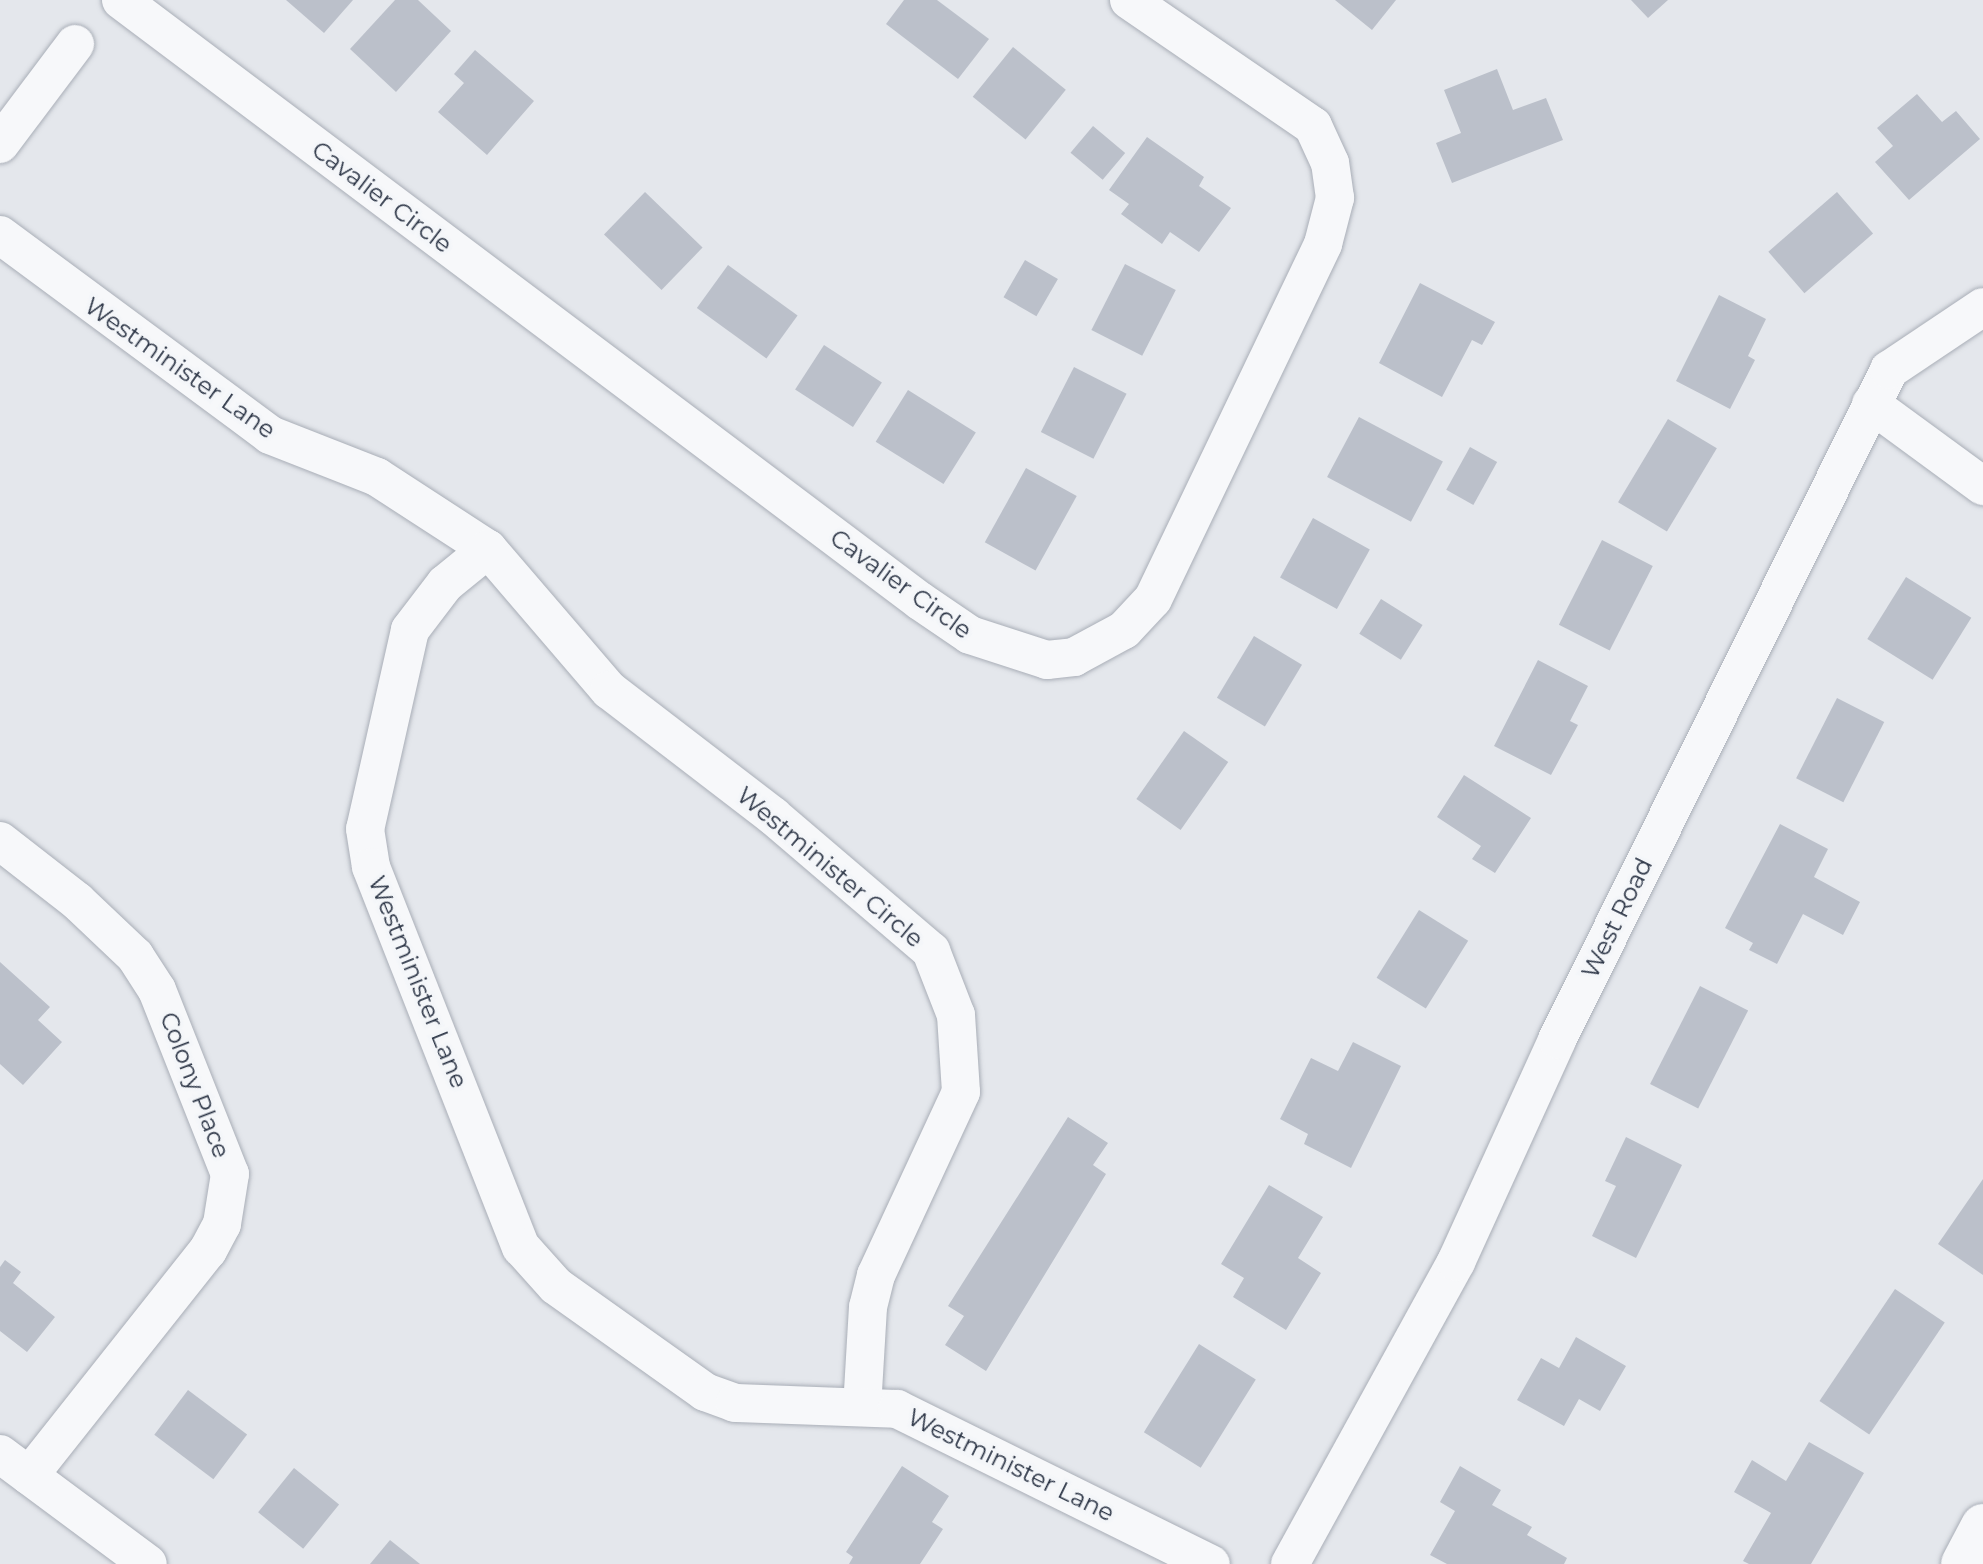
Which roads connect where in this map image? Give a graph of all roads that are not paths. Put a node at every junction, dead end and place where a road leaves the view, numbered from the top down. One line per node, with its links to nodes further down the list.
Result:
1 (121, 0): 2 (street, Cavalier Circle)
2 (1136, 2)
3 (75, 44): 4 (street)
4 (0, 144)
5 (0, 235): 9 (street, Westminister Lane)
6 (1983, 307): 7 (street, West Road)
7 (1871, 404): 8 (street); 16 (street, West Road)
8 (1983, 486)
9 (488, 549): 11 (street, Westminister Circle); 11 (street, Westminister Lane)
10 (0, 841): 12 (street, Colony Place)
11 (862, 1407): 15 (street, Westminister Lane)
12 (14, 1465): 14 (street)
13 (1983, 1526): 17 (street)
14 (148, 1564)
15 (1211, 1564)
16 (1290, 1564)
17 (1963, 1564)

